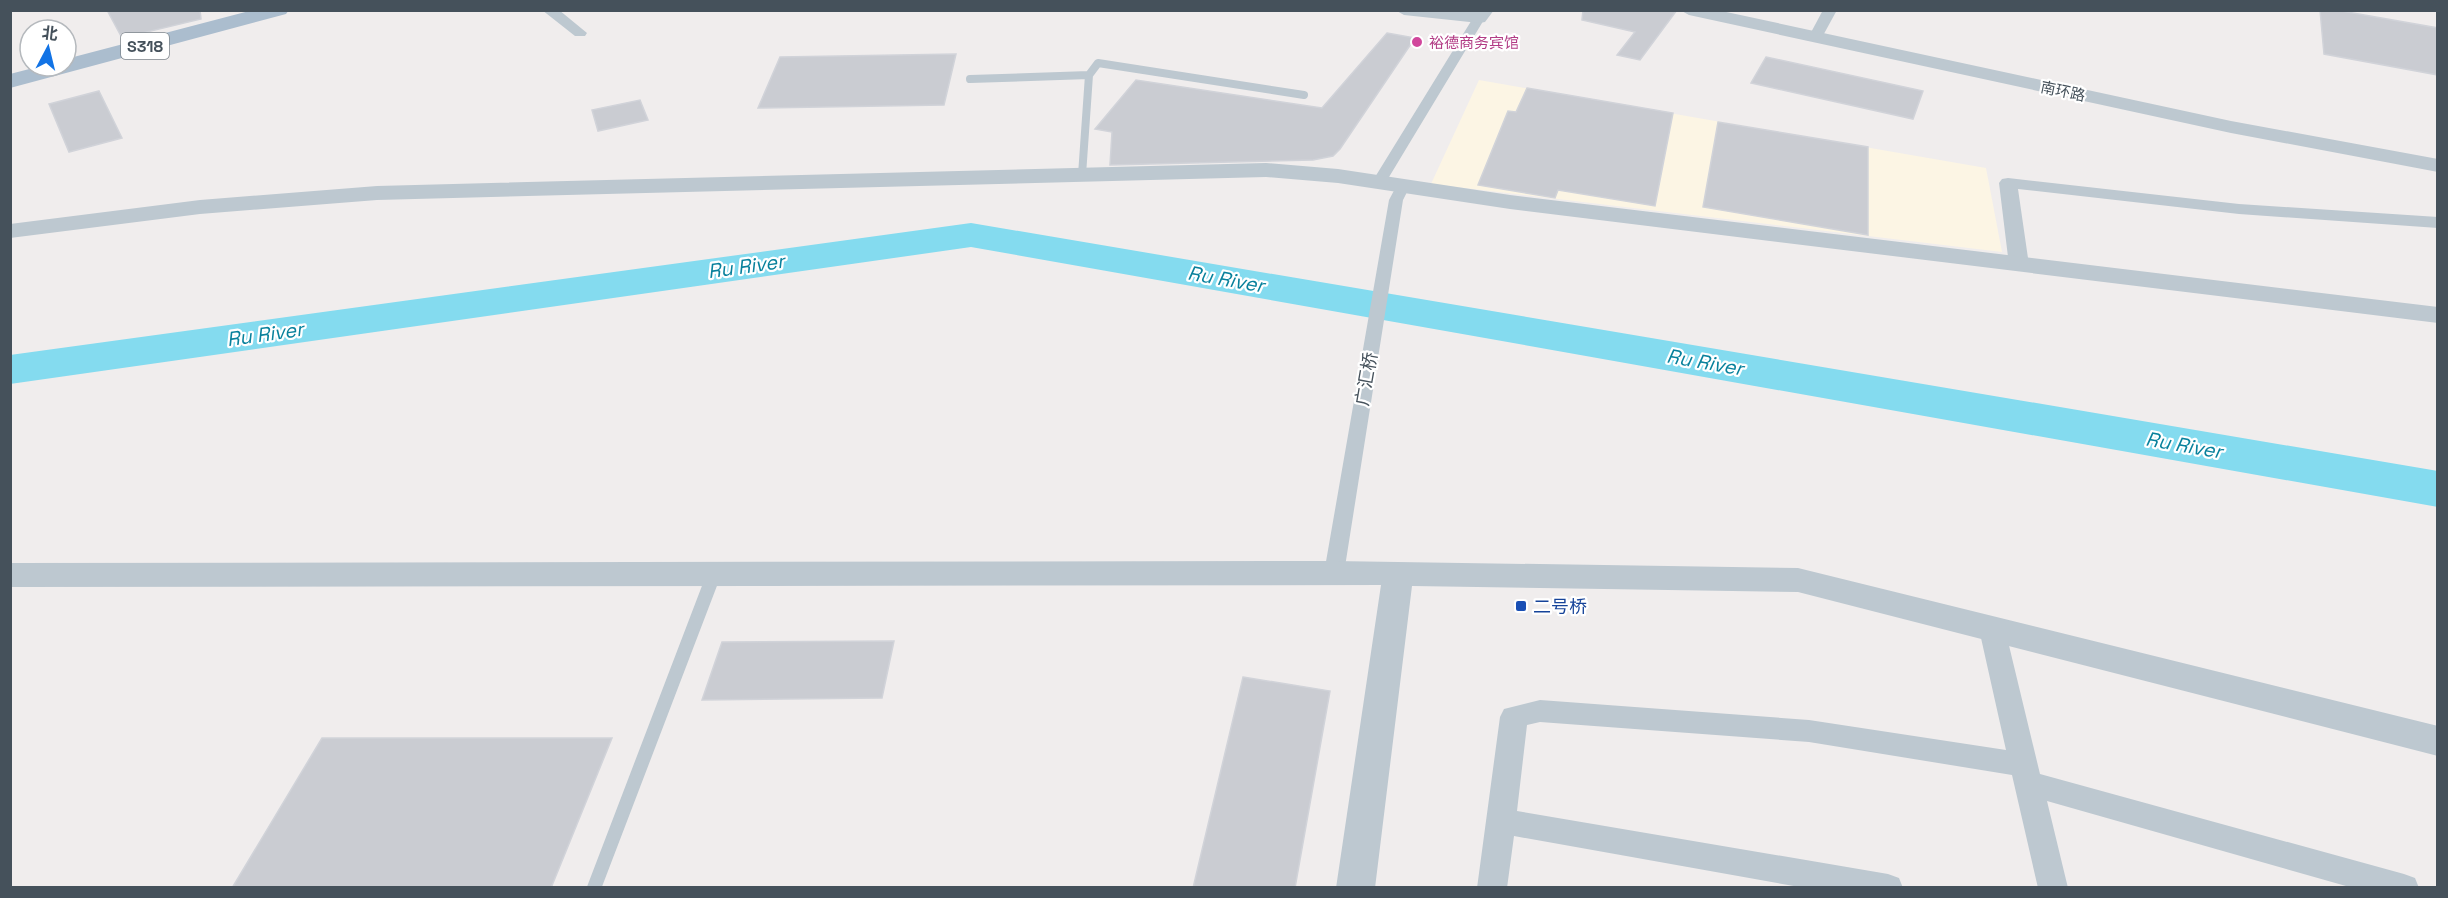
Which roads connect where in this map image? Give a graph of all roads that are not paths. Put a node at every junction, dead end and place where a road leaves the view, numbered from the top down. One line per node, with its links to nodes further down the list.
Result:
1 (279, 10): 11 (main road, S318)
2 (549, 10): 7 (street)
3 (1404, 10): 6 (street)
4 (1689, 10): 8 (street, 南环路)
5 (1830, 10): 8 (street)
6 (1482, 14): 15 (street)
7 (580, 33)
8 (1815, 38): 13 (street, 南环路)
9 (1089, 75): 10 (lane); 12 (lane); 14 (lane)
10 (970, 79)
11 (10, 81)
12 (1304, 95)
13 (2438, 166)
14 (1082, 175): 15 (street); 18 (street)
15 (1379, 182): 16 (street)
16 (1400, 193): 19 (street); 21 (street, 广汇桥)
17 (2438, 223): 19 (street)
18 (10, 231)
19 (2019, 265): 20 (street)
20 (2438, 315)
21 (1334, 573): 22 (street); 24 (street)
22 (714, 574): 23 (street); 29 (lane)
23 (10, 575)
24 (1398, 575): 25 (street); 30 (street)
25 (1992, 629): 26 (street); 27 (street)
26 (2438, 741)
27 (2026, 774): 28 (street); 33 (street); 34 (street)
28 (1501, 821): 31 (street); 32 (street)
29 (594, 888)
30 (1355, 888)
31 (1492, 888)
32 (1888, 888)
33 (2053, 888)
34 (2404, 888)

